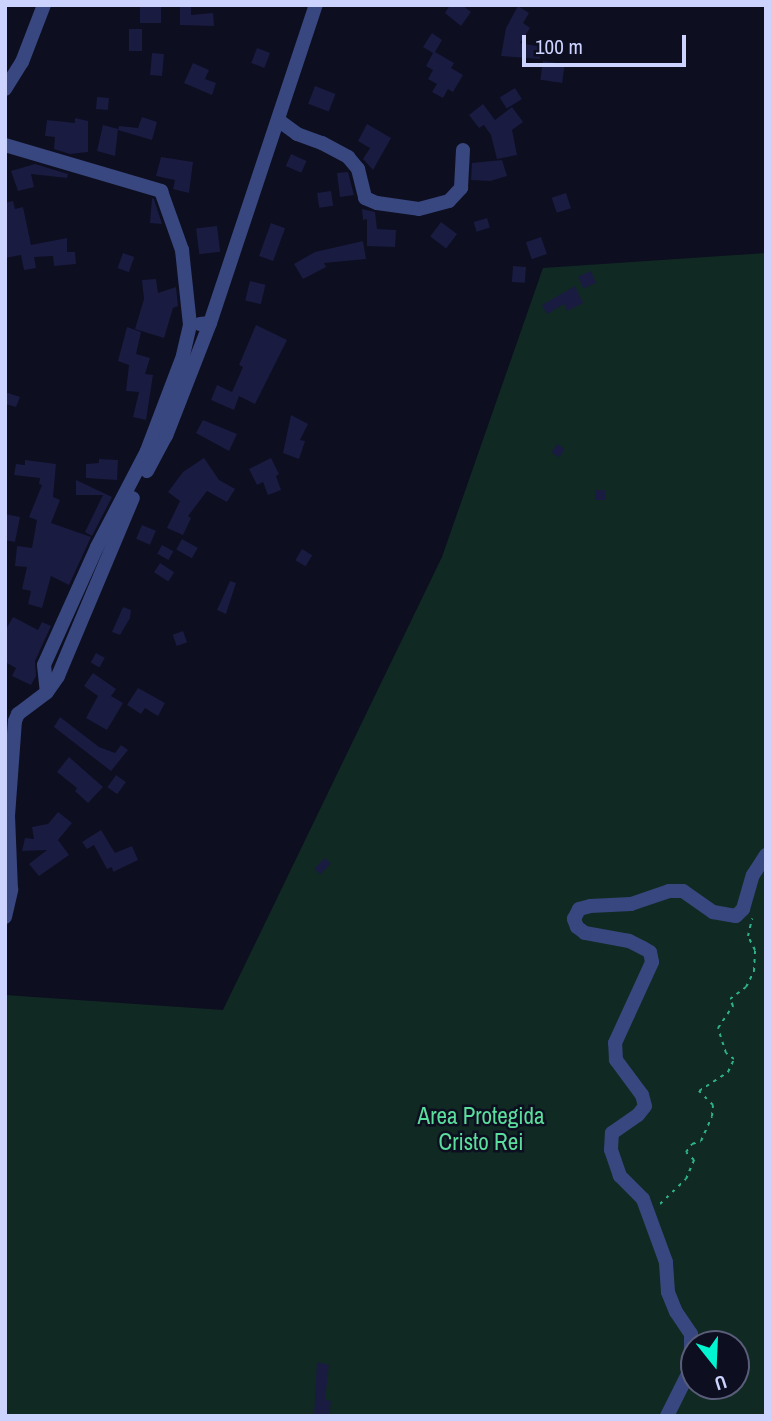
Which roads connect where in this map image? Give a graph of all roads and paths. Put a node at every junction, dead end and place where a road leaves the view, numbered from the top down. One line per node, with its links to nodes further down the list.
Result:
1 (44, 5): 3 (street)
2 (316, 5): 4 (street)
3 (5, 89)
4 (278, 120): 6 (street); 7 (street)
5 (5, 145): 8 (street)
6 (463, 150)
7 (210, 323): 8 (street); 9 (street)
8 (190, 325): 9 (street)
9 (47, 692): 12 (street)
10 (766, 855): 11 (street)
11 (747, 901): 13 (path); 13 (street)
12 (5, 917)
13 (649, 1215): 14 (street)
14 (667, 1416)

